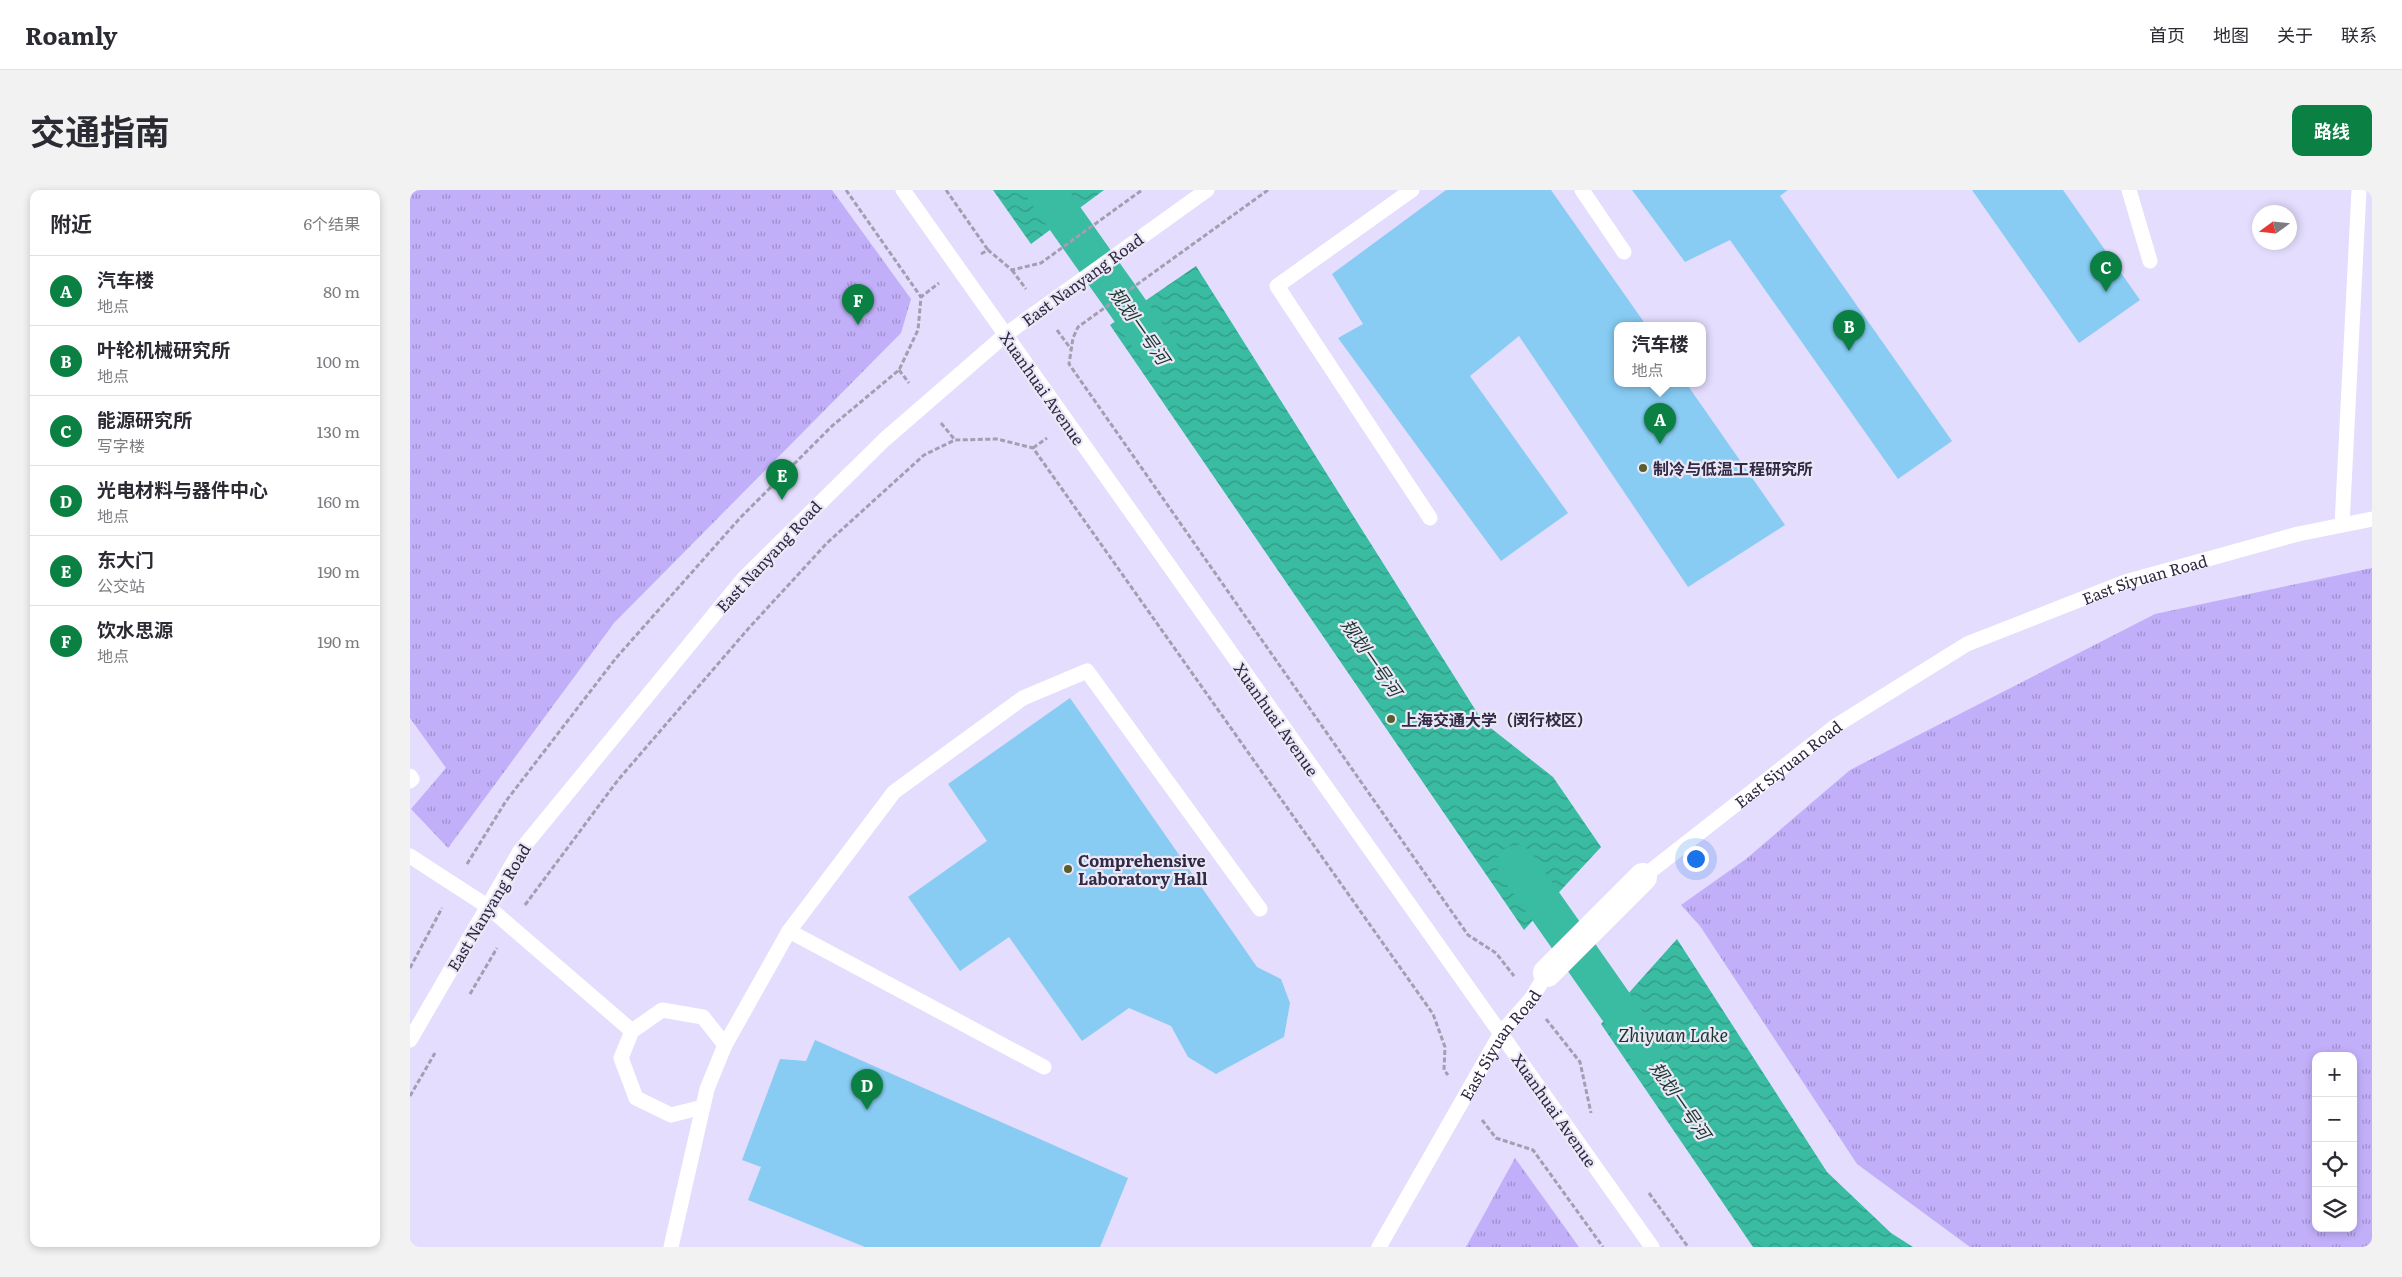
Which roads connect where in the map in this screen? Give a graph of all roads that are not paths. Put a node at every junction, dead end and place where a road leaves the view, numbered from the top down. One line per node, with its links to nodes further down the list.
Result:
1 (903, 190): 9 (lane, Xuanhuai Avenue)
2 (1207, 190): 9 (lane, East Nanyang Road)
3 (1412, 190): 10 (lane)
4 (1582, 190): 7 (lane)
5 (2129, 190): 8 (lane)
6 (2359, 190): 12 (lane)
7 (1624, 252)
8 (2150, 261)
9 (1005, 335): 17 (lane, East Nanyang Road); 22 (lane, Xuanhuai Avenue)
10 (1430, 518)
11 (2372, 518): 12 (lane, East Siyuan Road)
12 (2342, 525): 16 (lane, East Siyuan Road)
13 (410, 776): 14 (lane)
14 (410, 781)
15 (410, 856): 17 (lane)
16 (1643, 877): 20 (street, East Siyuan Road)
17 (488, 906): 21 (lane); 23 (lane, East Nanyang Road)
18 (1260, 909): 19 (lane)
19 (789, 931): 24 (lane); 25 (lane)
20 (1547, 973): 22 (lane, East Siyuan Road)
21 (632, 1030): 24 (lane); 26 (lane)
22 (1501, 1033): 28 (lane, East Siyuan Road); 29 (lane, Xuanhuai Avenue)
23 (410, 1040)
24 (725, 1045): 26 (lane)
25 (1044, 1068)
26 (703, 1107): 27 (lane)
27 (671, 1247)
28 (1379, 1247)
29 (1652, 1247)

